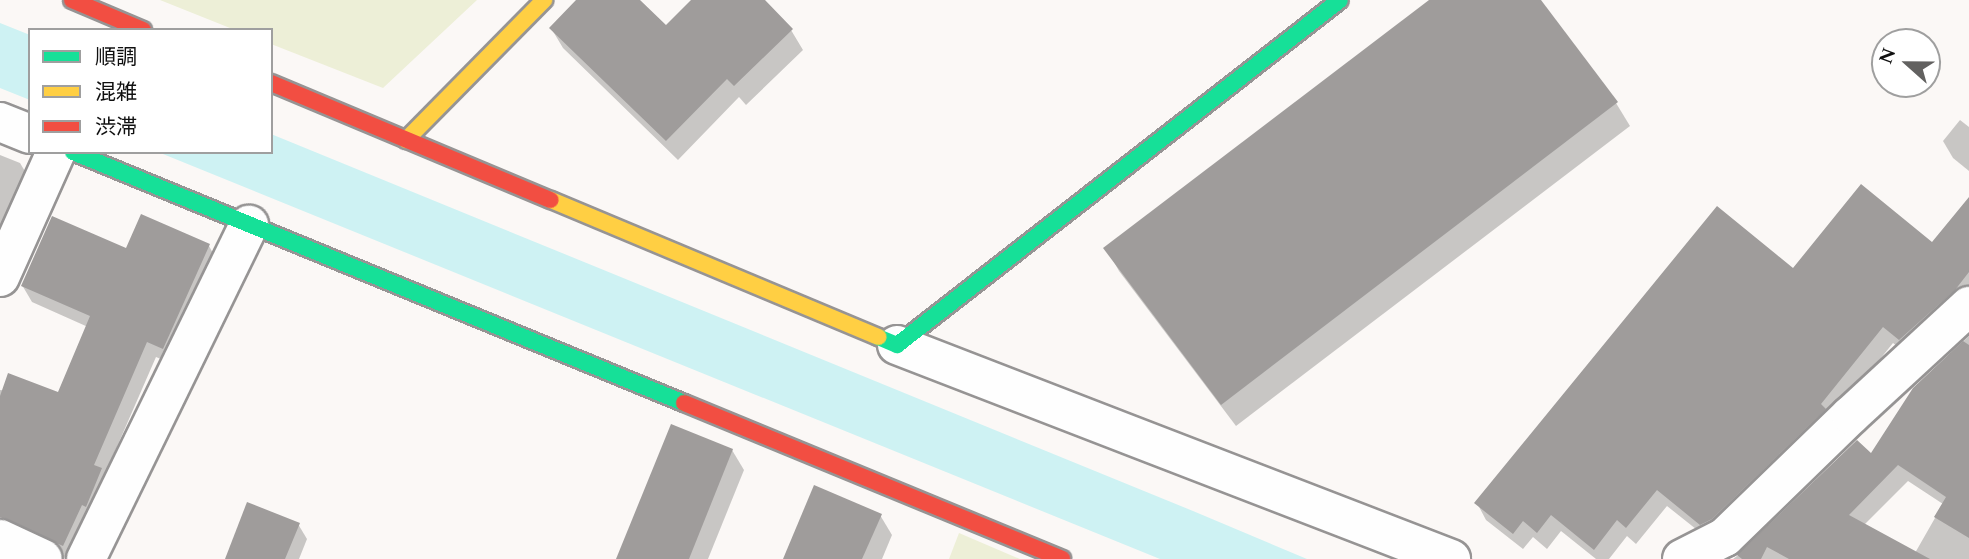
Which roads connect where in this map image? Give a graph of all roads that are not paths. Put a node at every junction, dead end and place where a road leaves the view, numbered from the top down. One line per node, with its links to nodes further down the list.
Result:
1 (72, 0): 4 (street)
2 (544, 0): 8 (street)
3 (1340, 0): 14 (street)
4 (138, 28)
5 (273, 84): 8 (street)
6 (0, 122): 7 (street)
7 (28, 133)
8 (406, 140): 14 (street)
9 (55, 154): 12 (street)
10 (78, 154): 11 (street)
11 (249, 225): 17 (street); 18 (street)
12 (0, 277)
13 (1969, 306): 20 (street)
14 (897, 345): 19 (street)
15 (0, 539): 16 (street)
16 (43, 559)
17 (86, 559)
18 (1062, 559)
19 (1451, 559)
20 (1682, 559)

